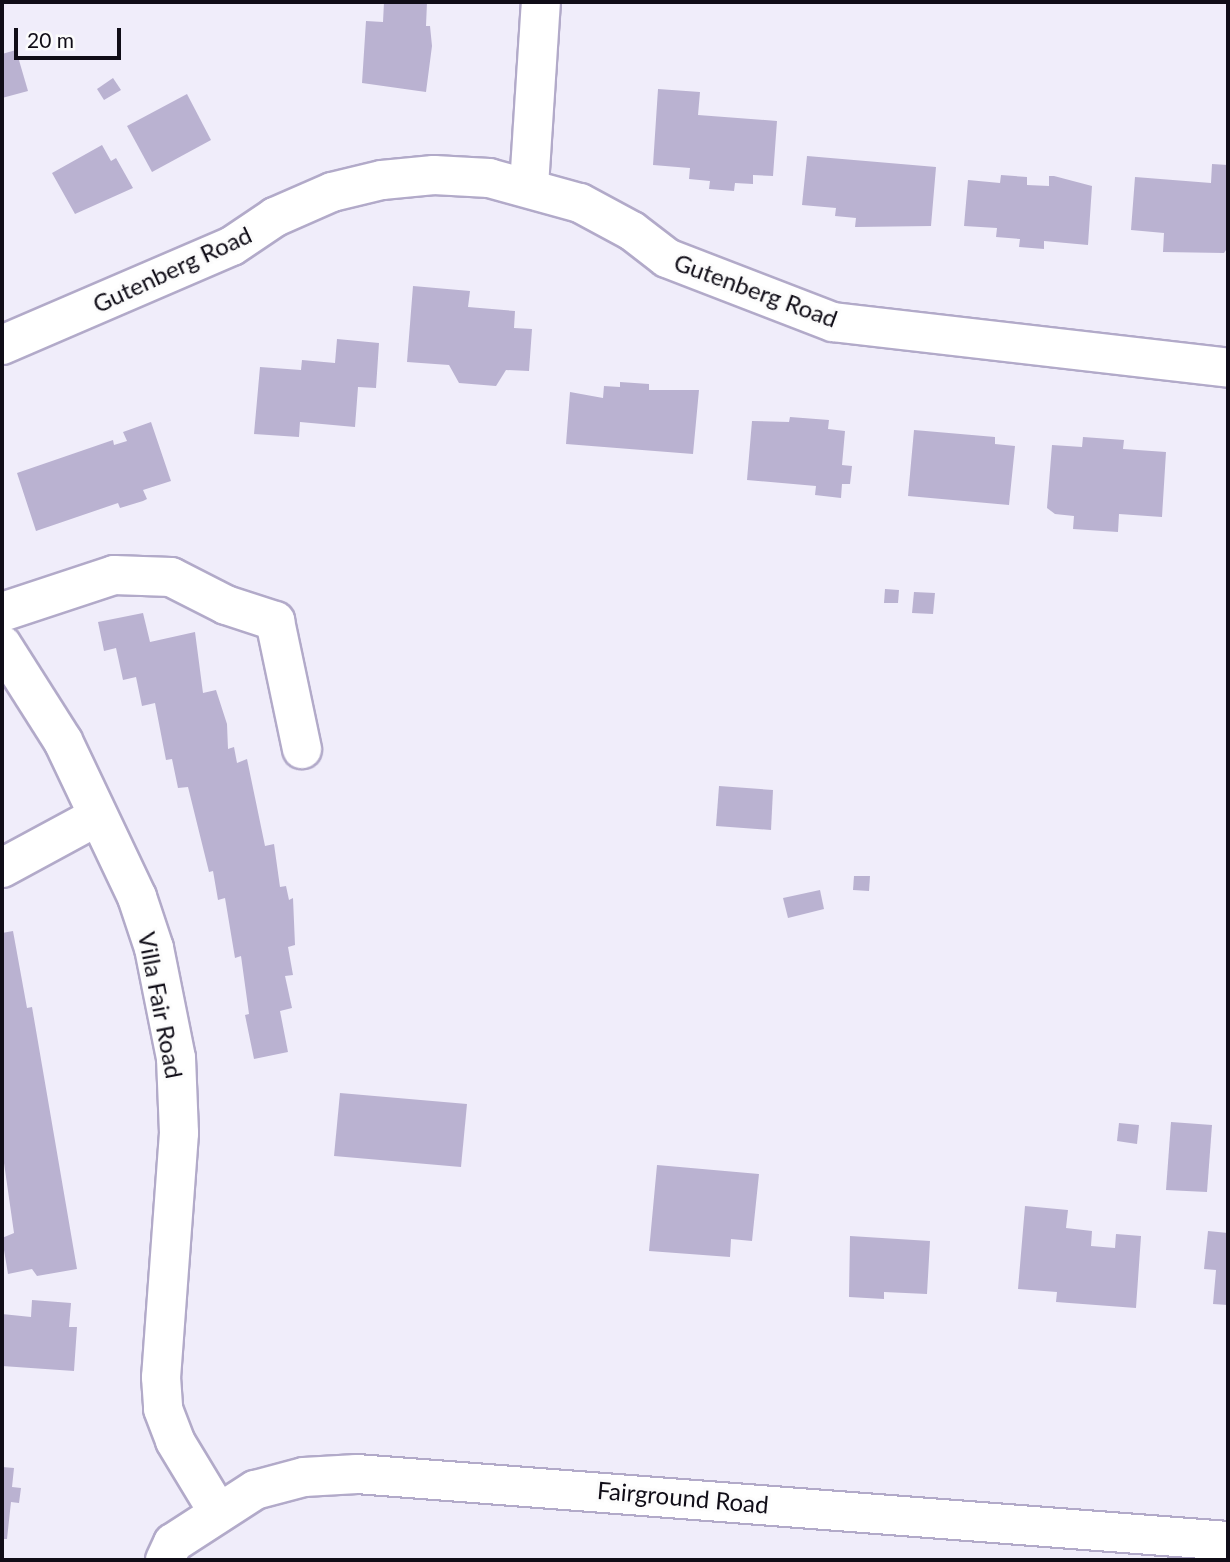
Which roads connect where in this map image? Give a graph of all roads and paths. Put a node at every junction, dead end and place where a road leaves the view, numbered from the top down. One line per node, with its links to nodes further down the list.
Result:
1 (541, 2): 2 (street)
2 (529, 186): 3 (street, Gutenberg Road); 4 (street, Gutenberg Road)
3 (2, 345)
4 (1228, 368)
5 (2, 612): 7 (street)
6 (2, 645): 8 (street, Villa Fair Road)
7 (302, 749)
8 (99, 816): 9 (street); 10 (street, Villa Fair Road)
9 (2, 868)
10 (218, 1512): 11 (street, Fairground Road); 12 (street, Fairground Road)
11 (1228, 1541)
12 (165, 1560)

